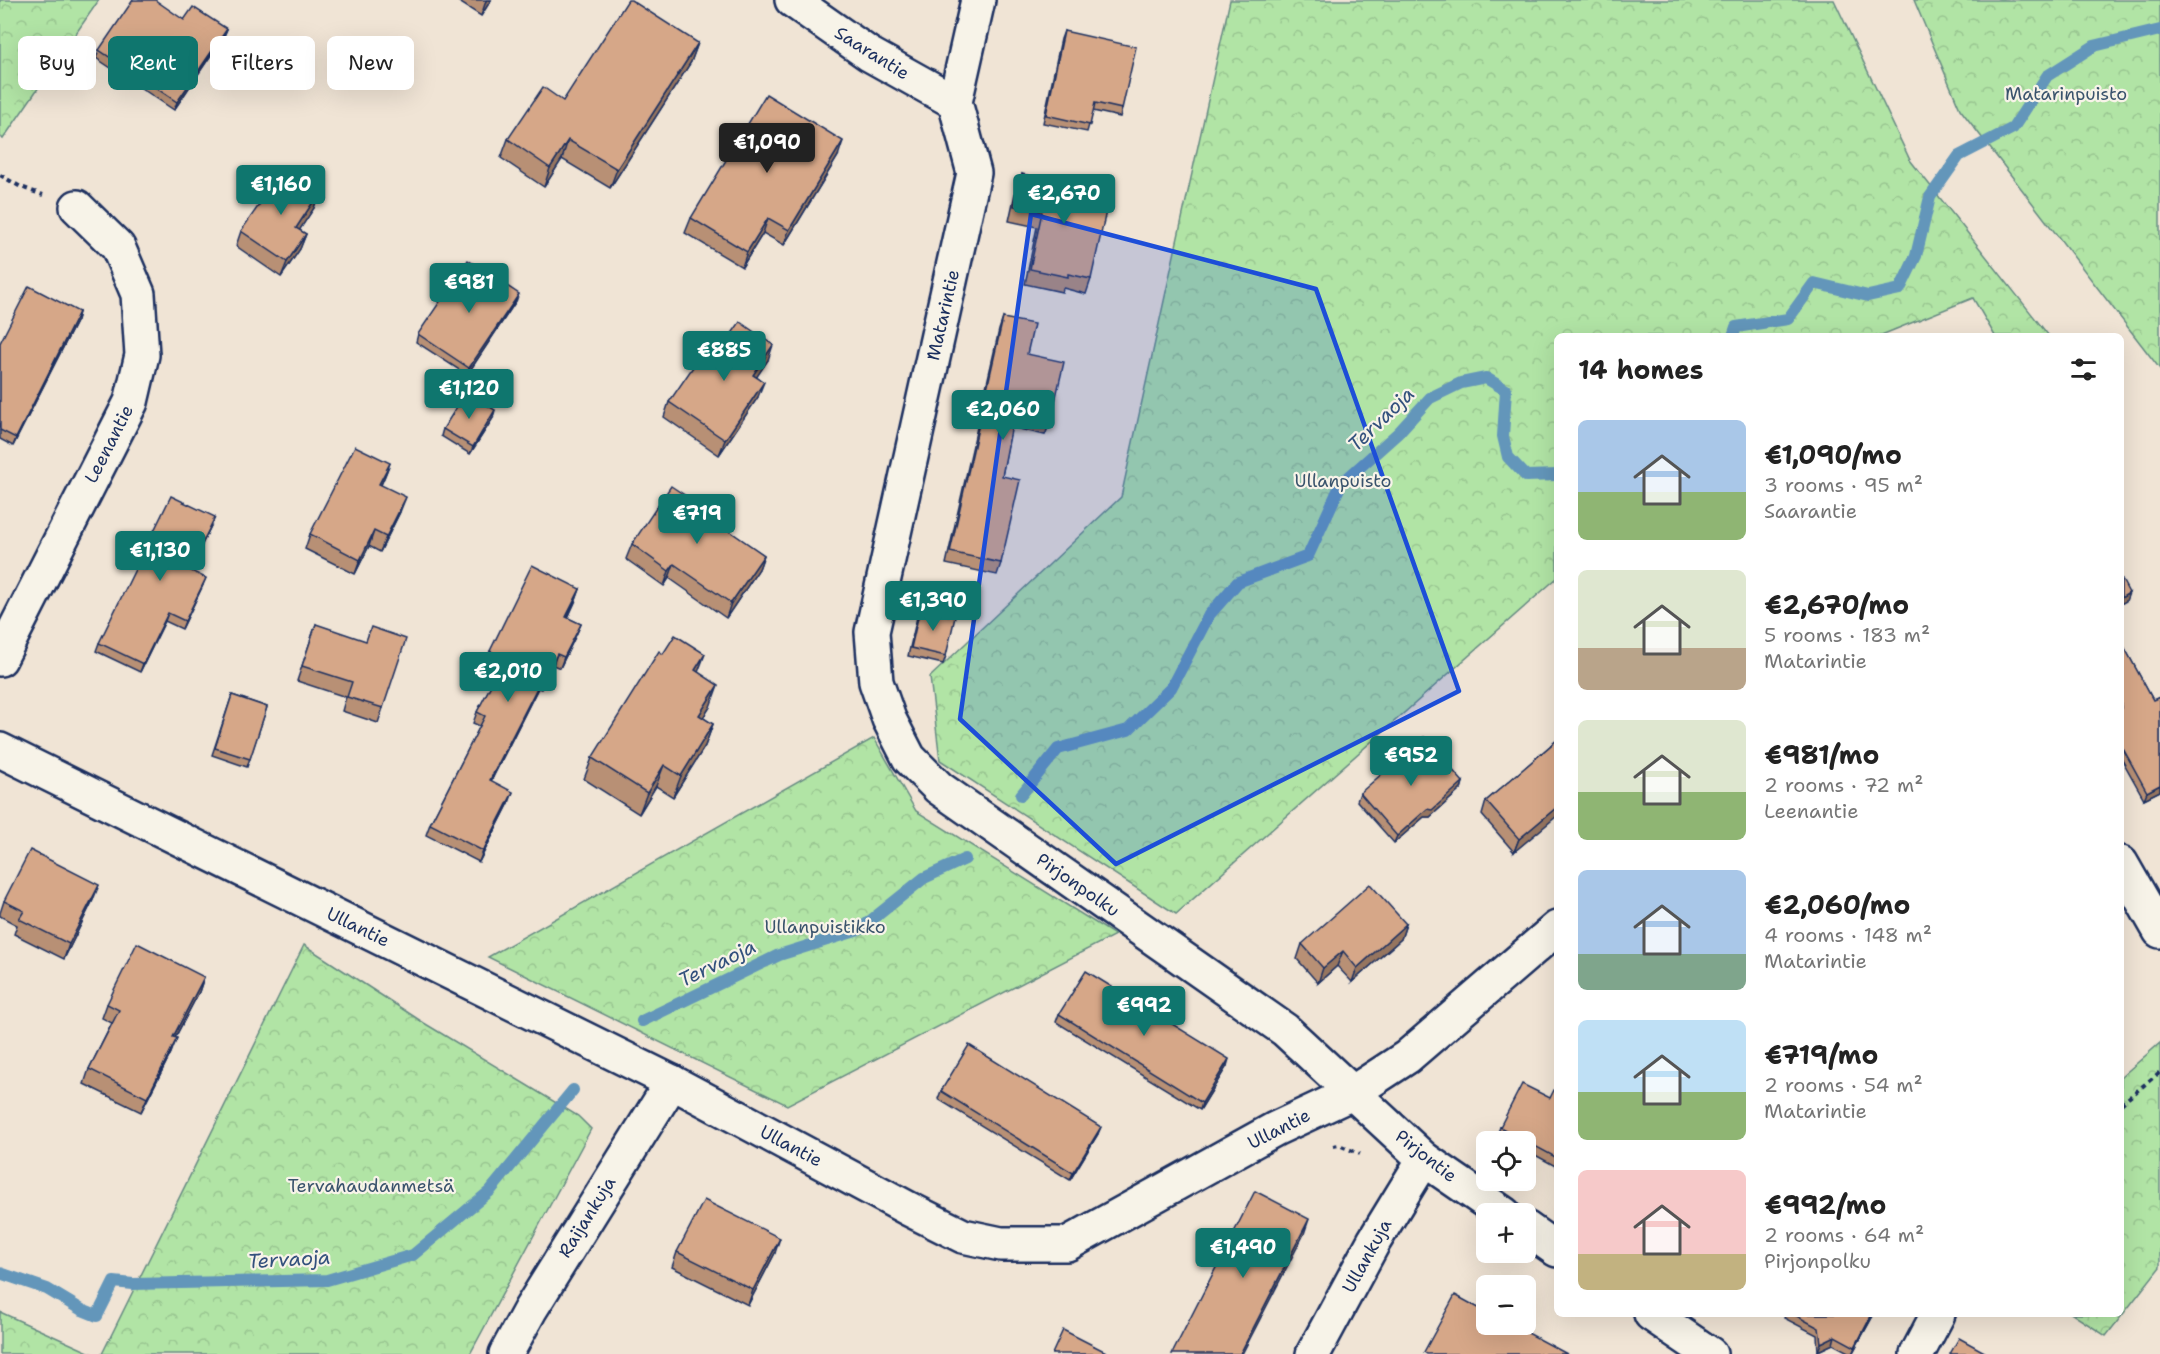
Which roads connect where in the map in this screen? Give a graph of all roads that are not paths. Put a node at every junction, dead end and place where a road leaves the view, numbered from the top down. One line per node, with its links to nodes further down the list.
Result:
1 (792, 0): 3 (street, Saarantie)
2 (978, 0): 3 (street, Matarintie)
3 (955, 102): 5 (street, Matarintie)
4 (77, 207): 6 (street, Leenantie)
5 (872, 632): 12 (street, Pirjonpolku)
6 (0, 658)
7 (0, 750): 11 (street, Ullantie)
8 (2124, 868): 10 (street)
9 (1554, 931): 12 (street, Ullantie)
10 (2160, 931)
11 (672, 1082): 12 (street, Ullantie); 19 (street, Raijankuja)
12 (1352, 1093): 13 (street, Pirjontie)
13 (1424, 1159): 14 (street, Pirjontie); 20 (street, Ullankuja)
14 (1488, 1203)
15 (1536, 1235): 16 (street)
16 (1554, 1248)
17 (1655, 1317): 21 (street)
18 (1936, 1317): 22 (street)
19 (506, 1354)
20 (1313, 1354)
21 (1710, 1354)
22 (1917, 1354)

